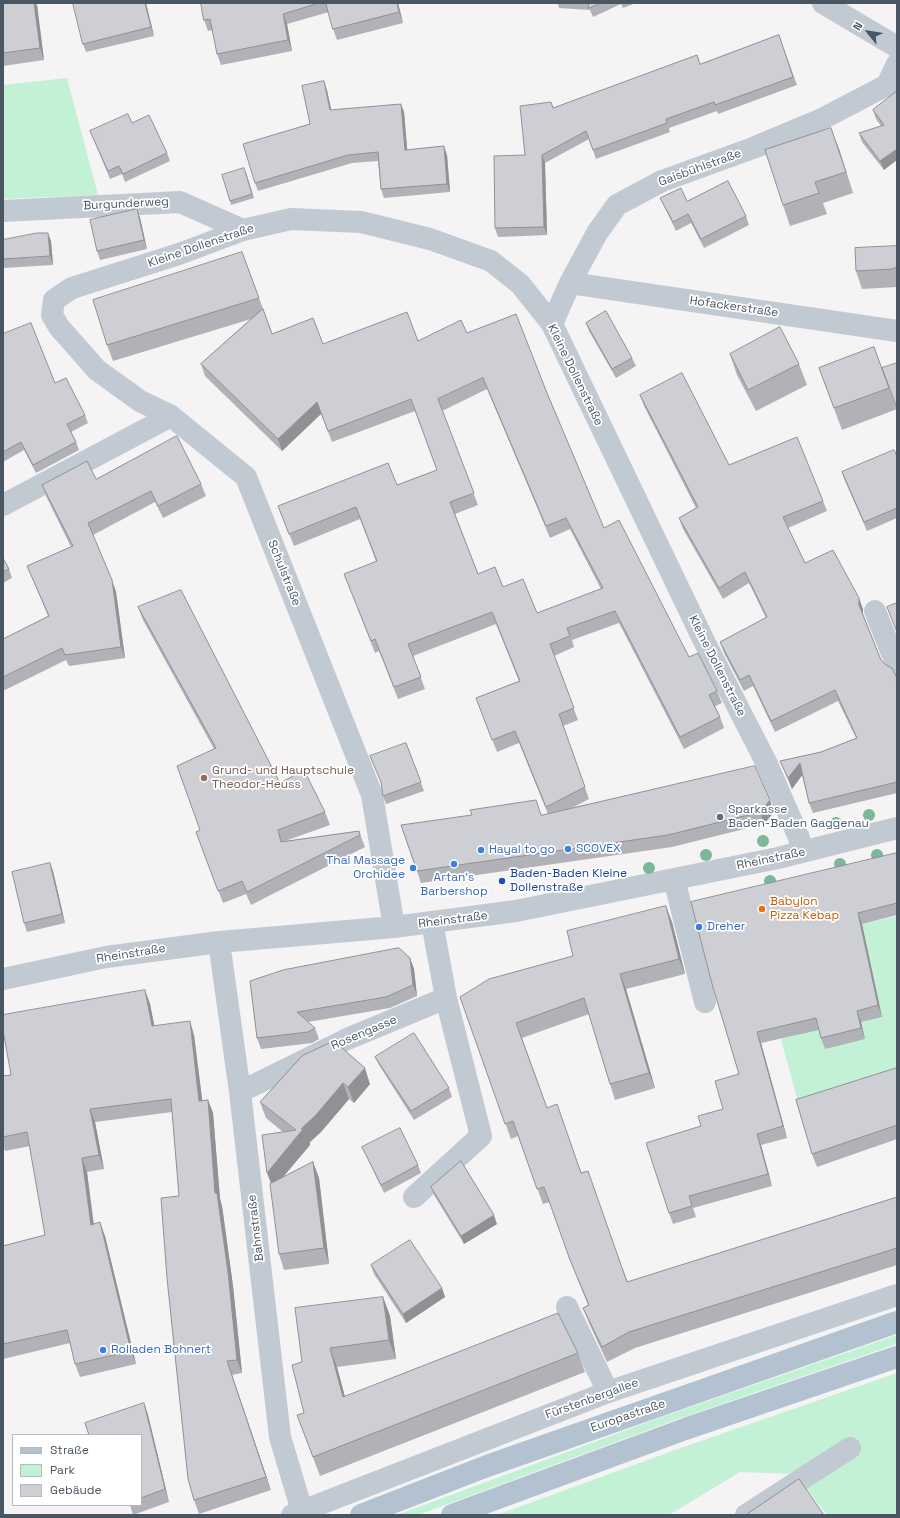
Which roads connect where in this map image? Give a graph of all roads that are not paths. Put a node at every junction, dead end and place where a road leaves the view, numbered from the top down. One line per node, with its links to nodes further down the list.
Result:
1 (823, 3): 2 (street)
2 (897, 47)
3 (897, 64): 6 (street, Gaisbühlstraße)
4 (3, 211): 5 (street, Burgunderweg)
5 (243, 230): 7 (street, Kleine Dollenstraße); 8 (street, Kleine Dollenstraße)
6 (570, 283): 8 (street, Gaisbühlstraße); 9 (street, Hofackerstraße)
7 (54, 300): 10 (street, Schulstraße)
8 (552, 324): 15 (street, Kleine Dollenstraße)
9 (897, 331)
10 (171, 416): 11 (street); 18 (street, Schulstraße)
11 (3, 505)
12 (875, 611): 13 (street)
13 (897, 666)
14 (897, 828): 15 (street, Rheinstraße)
15 (802, 852): 16 (street, Rheinstraße)
16 (674, 879): 17 (street, Rheinstraße); 22 (street)
17 (432, 922): 18 (street, Rheinstraße); 21 (street)
18 (394, 927): 19 (street, Rheinstraße)
19 (219, 942): 20 (street, Rheinstraße); 23 (street, Bahnstraße)
20 (3, 980)
21 (446, 998): 23 (street, Rosengasse); 24 (street)
22 (705, 1002)
23 (240, 1092): 31 (street, Bahnstraße)
24 (414, 1197)
25 (897, 1295): 29 (street, Fürstenbergallee)
26 (567, 1307): 29 (street)
27 (897, 1322): 32 (main road, Europastraße)
28 (897, 1357): 33 (main road)
29 (608, 1392): 31 (street, Fürstenbergallee)
30 (850, 1448): 34 (street)
31 (297, 1513)
32 (361, 1515)
33 (452, 1515)
34 (746, 1515)

